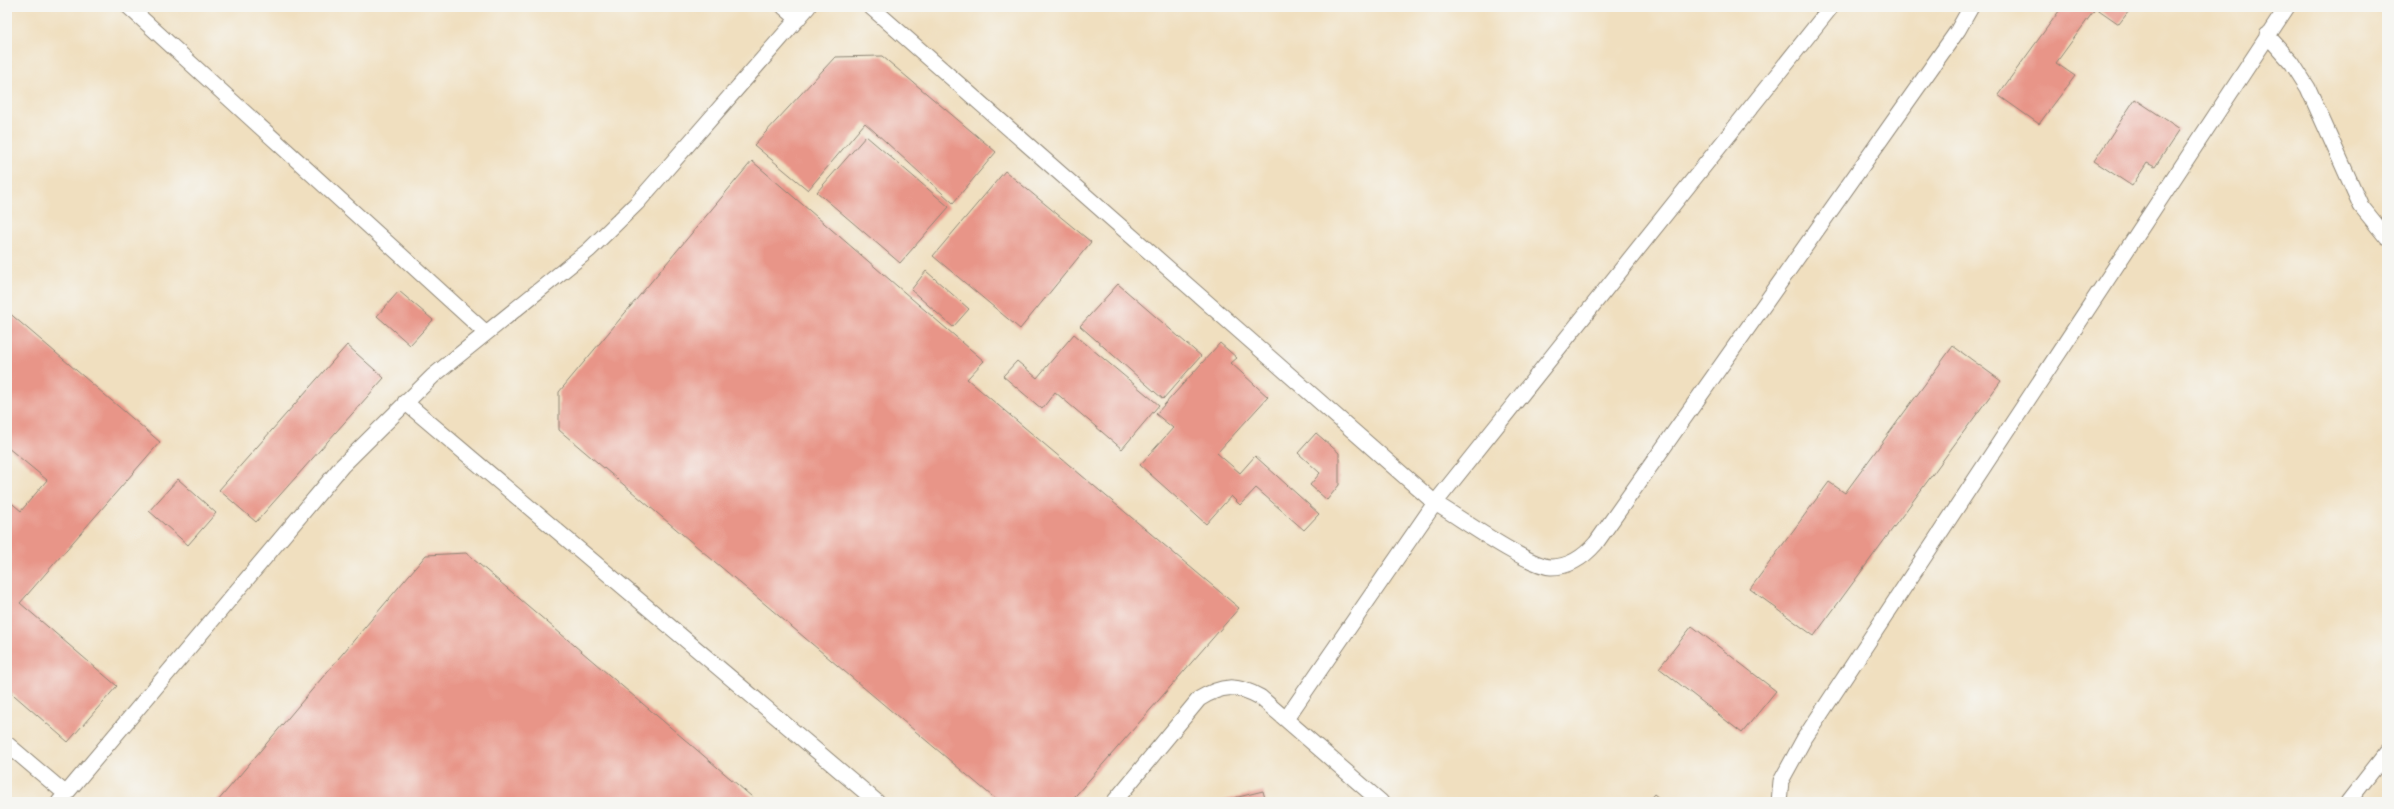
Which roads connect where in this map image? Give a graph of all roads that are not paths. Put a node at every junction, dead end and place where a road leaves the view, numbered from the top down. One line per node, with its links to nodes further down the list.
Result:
1 (129, 7): 11 (lane)
2 (784, 7): 8 (lane)
3 (808, 7): 8 (lane)
4 (871, 7): 13 (lane)
5 (1831, 7): 13 (lane)
6 (1971, 7): 13 (lane)
7 (2286, 7): 9 (lane)
8 (798, 19): 11 (lane)
9 (2267, 35): 10 (lane); 21 (lane)
10 (2387, 238)
11 (485, 332): 12 (lane)
12 (405, 402): 17 (lane); 18 (lane)
13 (1435, 503): 14 (lane)
14 (1286, 719): 19 (lane); 20 (lane)
15 (7, 744): 17 (lane)
16 (2387, 752): 22 (lane)
17 (63, 798)
18 (877, 802)
19 (1114, 802)
20 (1381, 802)
21 (1779, 802)
22 (2348, 802)

